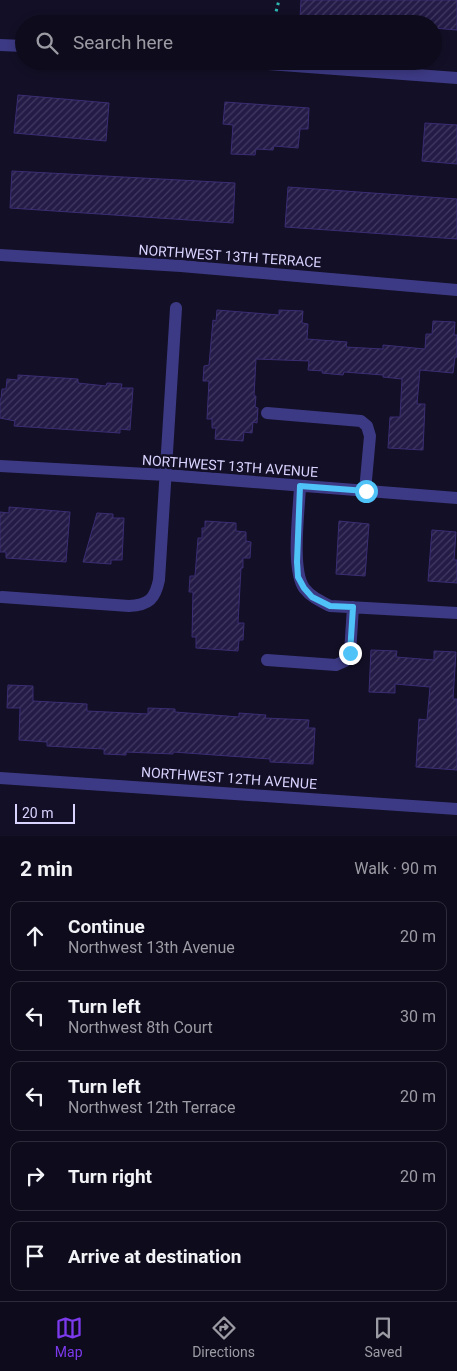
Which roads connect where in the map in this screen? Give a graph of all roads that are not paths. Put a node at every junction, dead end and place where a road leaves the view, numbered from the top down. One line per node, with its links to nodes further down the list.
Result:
1 (0, 45): 2 (street)
2 (15, 46)
3 (348, 70): 4 (street)
4 (457, 78)
5 (0, 255): 6 (street, NORTHWEST 13TH TERRACE)
6 (457, 290)
7 (176, 308): 10 (street)
8 (268, 413): 12 (street)
9 (0, 466): 10 (street, NORTHWEST 13TH AVENUE)
10 (166, 475): 11 (street, NORTHWEST 13TH AVENUE); 14 (street)
11 (300, 486): 12 (street, NORTHWEST 13TH AVENUE); 15 (street)
12 (366, 491): 13 (street, NORTHWEST 13TH AVENUE)
13 (457, 498)
14 (2, 597)
15 (353, 607): 16 (street); 17 (street)
16 (457, 613)
17 (267, 660)
18 (0, 778): 19 (street, NORTHWEST 12TH AVENUE)
19 (457, 808)

